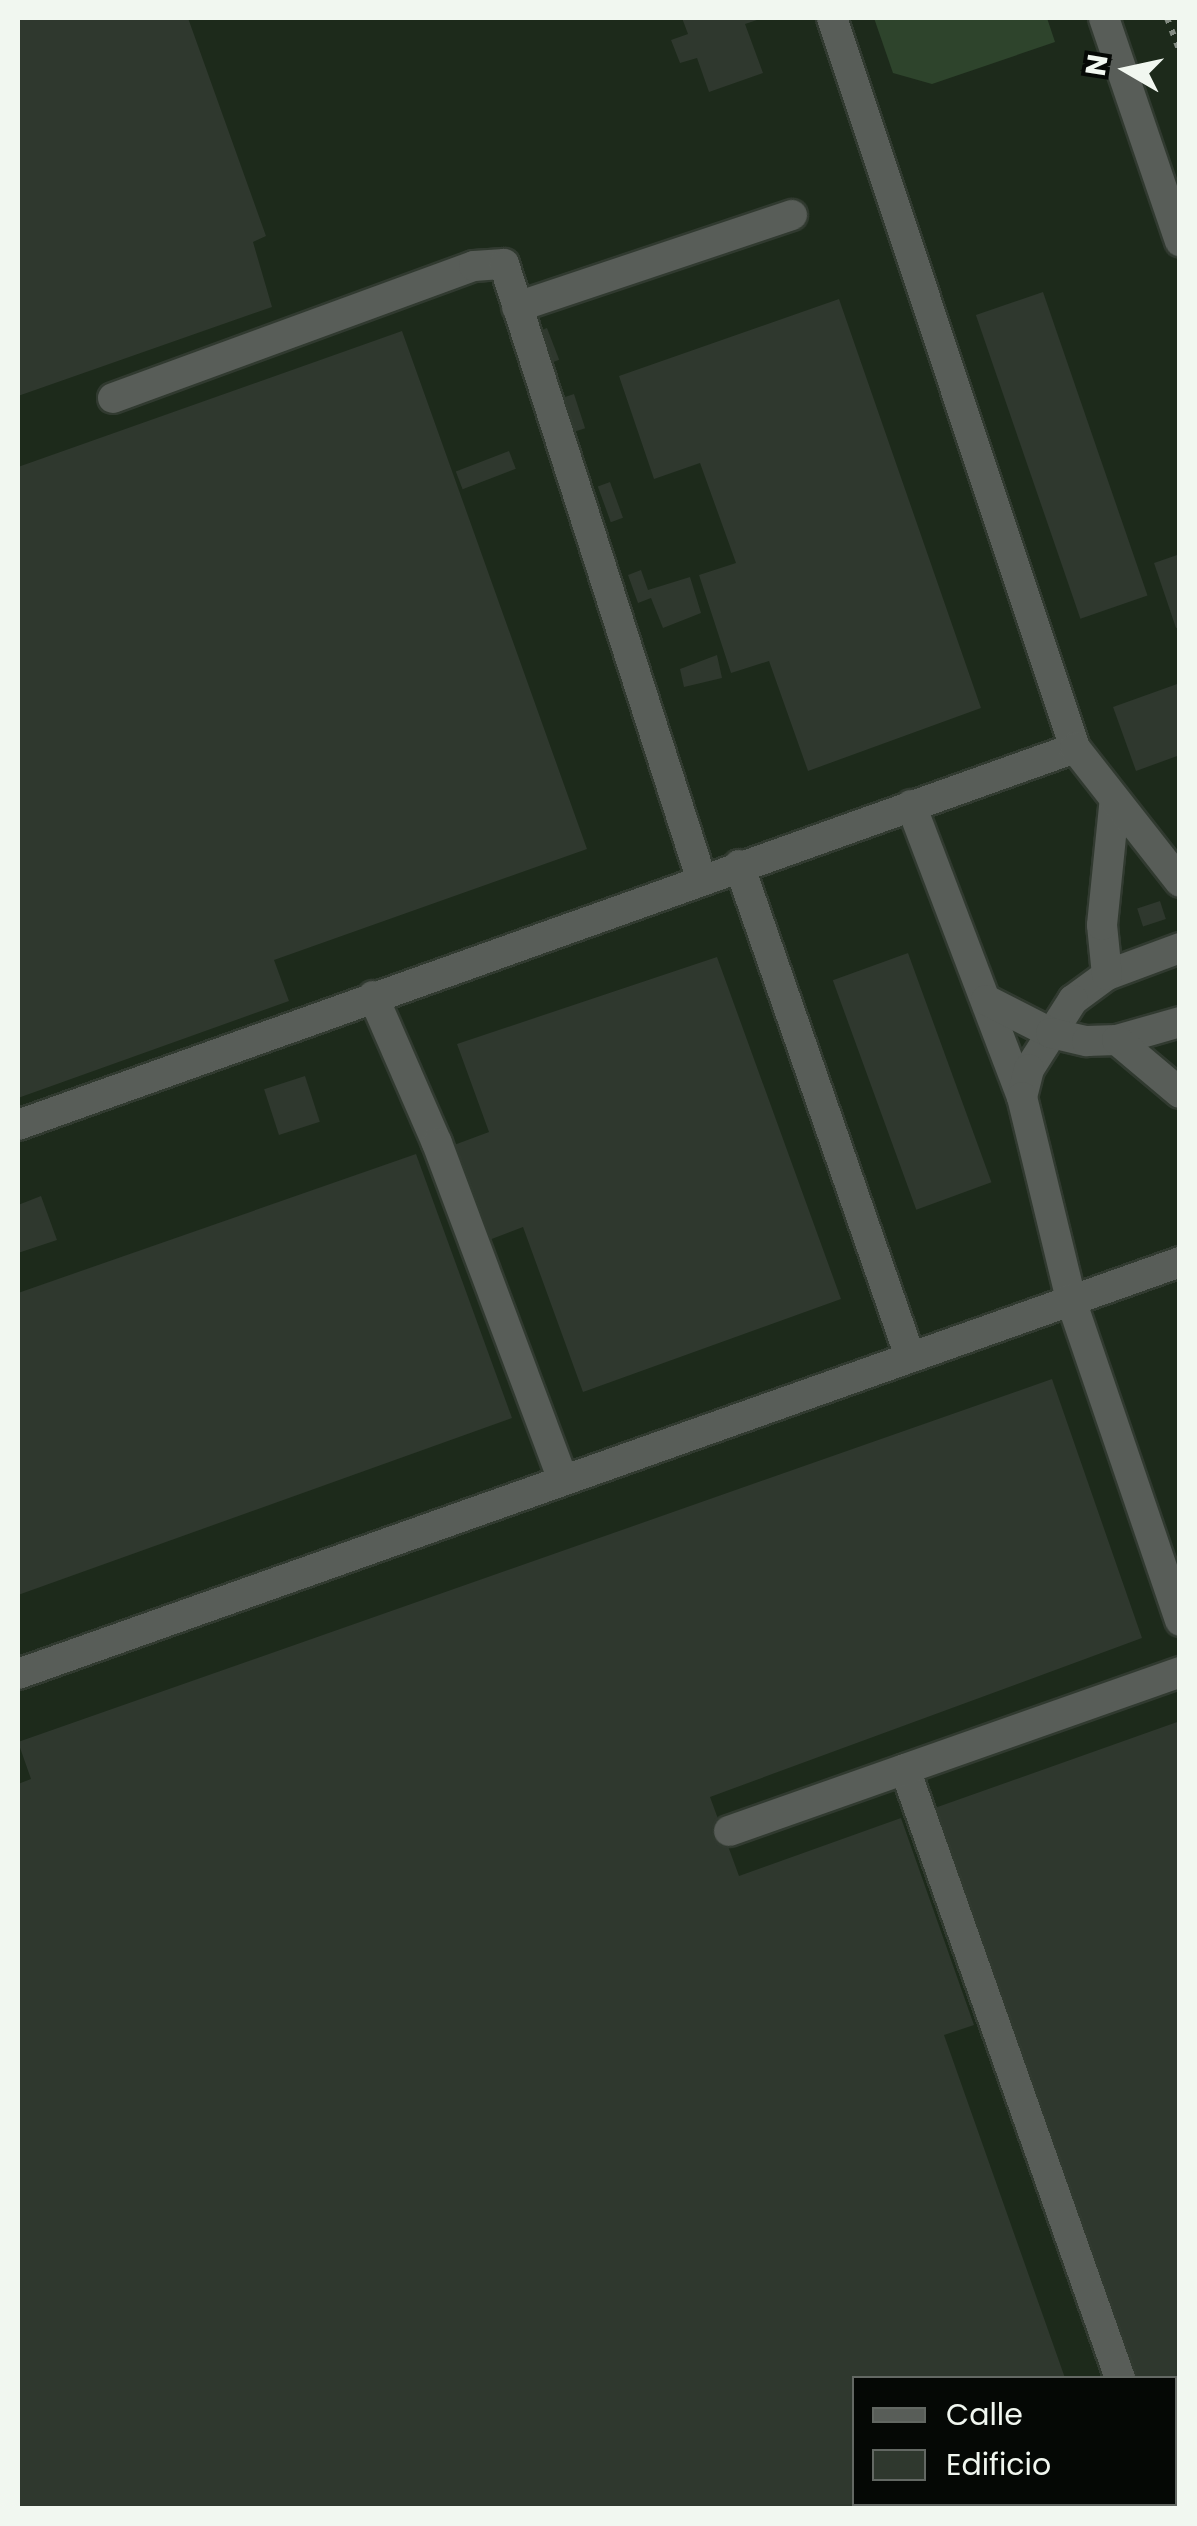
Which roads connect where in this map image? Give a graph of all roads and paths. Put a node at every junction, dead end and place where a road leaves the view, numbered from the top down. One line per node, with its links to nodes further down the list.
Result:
1 (832, 18): 9 (lane)
2 (1104, 18): 6 (lane)
3 (1167, 18): 4 (path)
4 (1180, 52)
5 (792, 214): 7 (lane)
6 (1180, 241)
7 (517, 307): 8 (lane); 13 (lane)
8 (114, 398)
9 (1075, 748): 10 (lane); 11 (lane)
10 (911, 805): 12 (lane); 18 (lane)
11 (1114, 806): 14 (lane); 16 (lane)
12 (740, 865): 13 (lane); 27 (lane)
13 (701, 878): 17 (lane)
14 (1180, 882)
15 (1180, 948): 16 (lane)
16 (1107, 975): 20 (lane)
17 (373, 996): 24 (lane); 28 (lane)
18 (986, 1000): 20 (lane); 23 (lane)
19 (1180, 1022): 21 (lane)
20 (1052, 1033): 21 (lane); 23 (lane)
21 (1117, 1040): 22 (lane)
22 (1180, 1093)
23 (1022, 1097): 26 (lane)
24 (18, 1125)
25 (1180, 1262): 26 (lane)
26 (1072, 1300): 27 (lane); 29 (lane)
27 (909, 1354): 28 (lane)
28 (562, 1478): 31 (lane)
29 (1180, 1622)
30 (1180, 1672): 32 (lane)
31 (18, 1674)
32 (905, 1769): 33 (lane); 34 (lane)
33 (730, 1830)
34 (1119, 2376)

